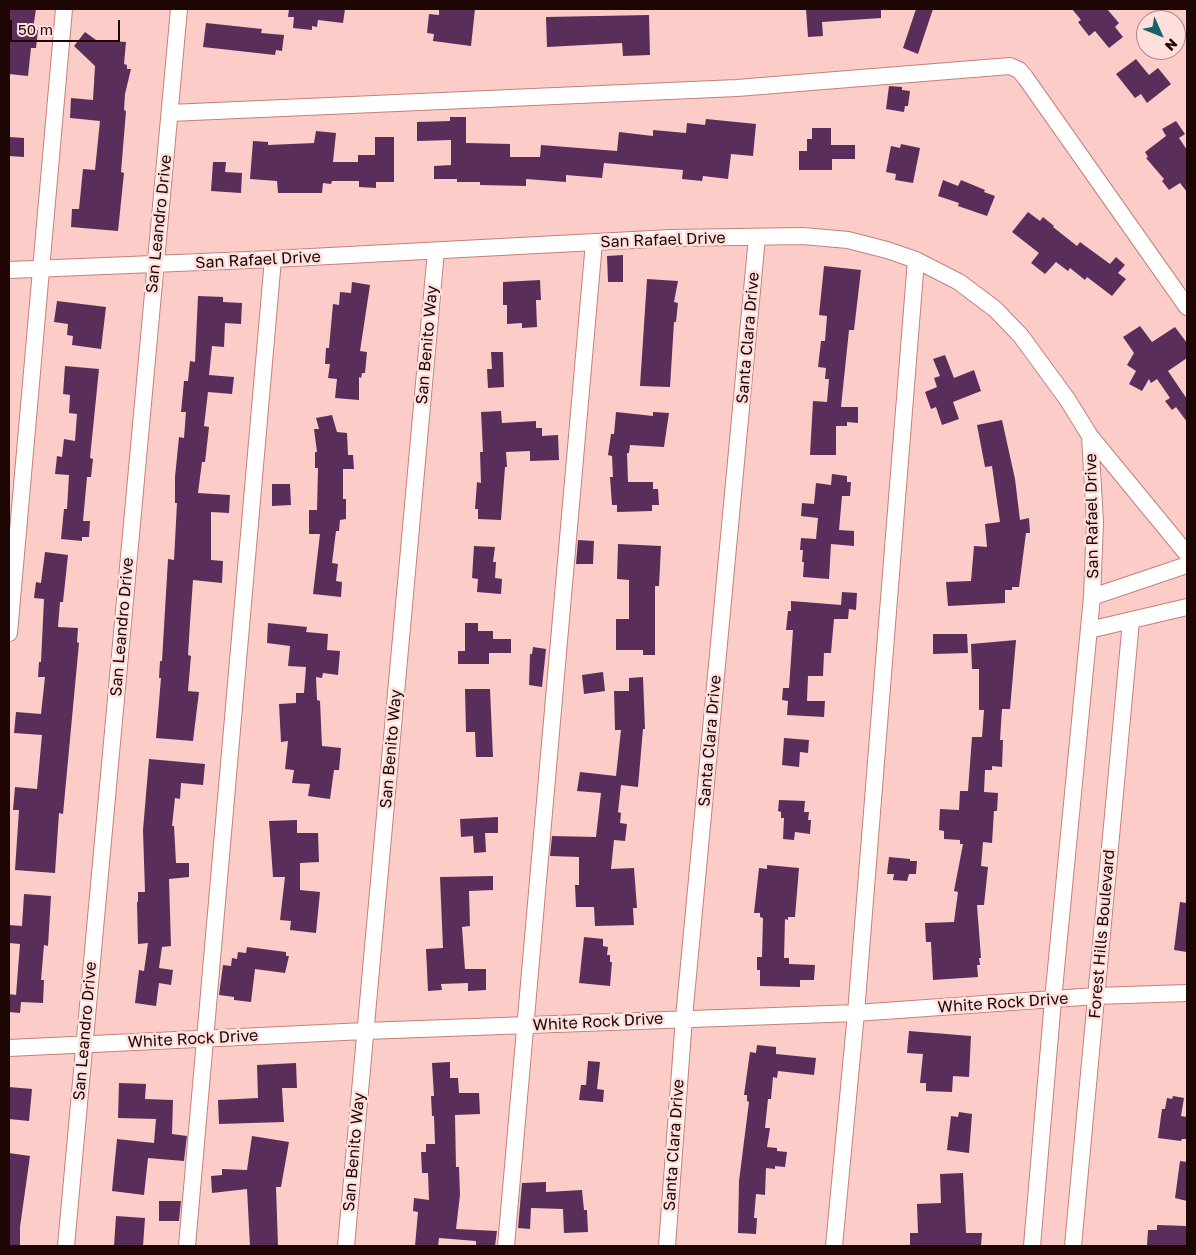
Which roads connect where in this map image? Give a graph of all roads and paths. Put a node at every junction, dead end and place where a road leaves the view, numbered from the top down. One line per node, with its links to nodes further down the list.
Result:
1 (64, 9): 10 (street)
2 (179, 9): 3 (street, San Leandro Drive)
3 (170, 114): 9 (street, San Leandro Drive); 12 (street)
4 (757, 237): 5 (street, San Rafael Drive); 8 (street, San Rafael Drive); 25 (street, Santa Clara Drive)
5 (594, 242): 6 (street, San Rafael Drive); 26 (street)
6 (436, 251): 7 (street, San Rafael Drive); 27 (street, San Benito Way)
7 (274, 259): 9 (street, San Rafael Drive); 28 (street)
8 (916, 260): 13 (street, San Rafael Drive); 24 (street)
9 (154, 265): 10 (street, San Rafael Drive); 29 (street, San Leandro Drive)
10 (41, 269): 11 (street, San Rafael Drive); 20 (street)
11 (9, 270)
12 (1187, 307)
13 (1090, 436): 14 (street, San Rafael Drive); 16 (street, San Rafael Drive)
14 (1187, 554)
15 (1187, 565): 16 (street, San Rafael Drive)
16 (1092, 597): 19 (street, San Rafael Drive)
17 (1187, 607): 18 (street)
18 (1132, 621): 19 (street); 22 (street, Forest Hills Boulevard)
19 (1089, 630): 23 (street)
20 (9, 633)
21 (1187, 993): 22 (street, White Rock Drive)
22 (1096, 996): 23 (street, White Rock Drive); 38 (street, Forest Hills Boulevard)
23 (1053, 1000): 24 (street, White Rock Drive); 37 (street)
24 (856, 1013): 25 (street, White Rock Drive); 36 (street)
25 (684, 1018): 26 (street, White Rock Drive); 35 (street, Santa Clara Drive)
26 (526, 1026): 27 (street, White Rock Drive); 34 (street)
27 (365, 1031): 28 (street, White Rock Drive); 33 (street, San Benito Way)
28 (205, 1039): 29 (street, White Rock Drive); 32 (street)
29 (84, 1044): 30 (street, White Rock Drive); 31 (street, San Leandro Drive)
30 (9, 1048)
31 (66, 1246)
32 (187, 1246)
33 (346, 1246)
34 (506, 1246)
35 (667, 1246)
36 (834, 1246)
37 (1032, 1246)
38 (1073, 1246)

